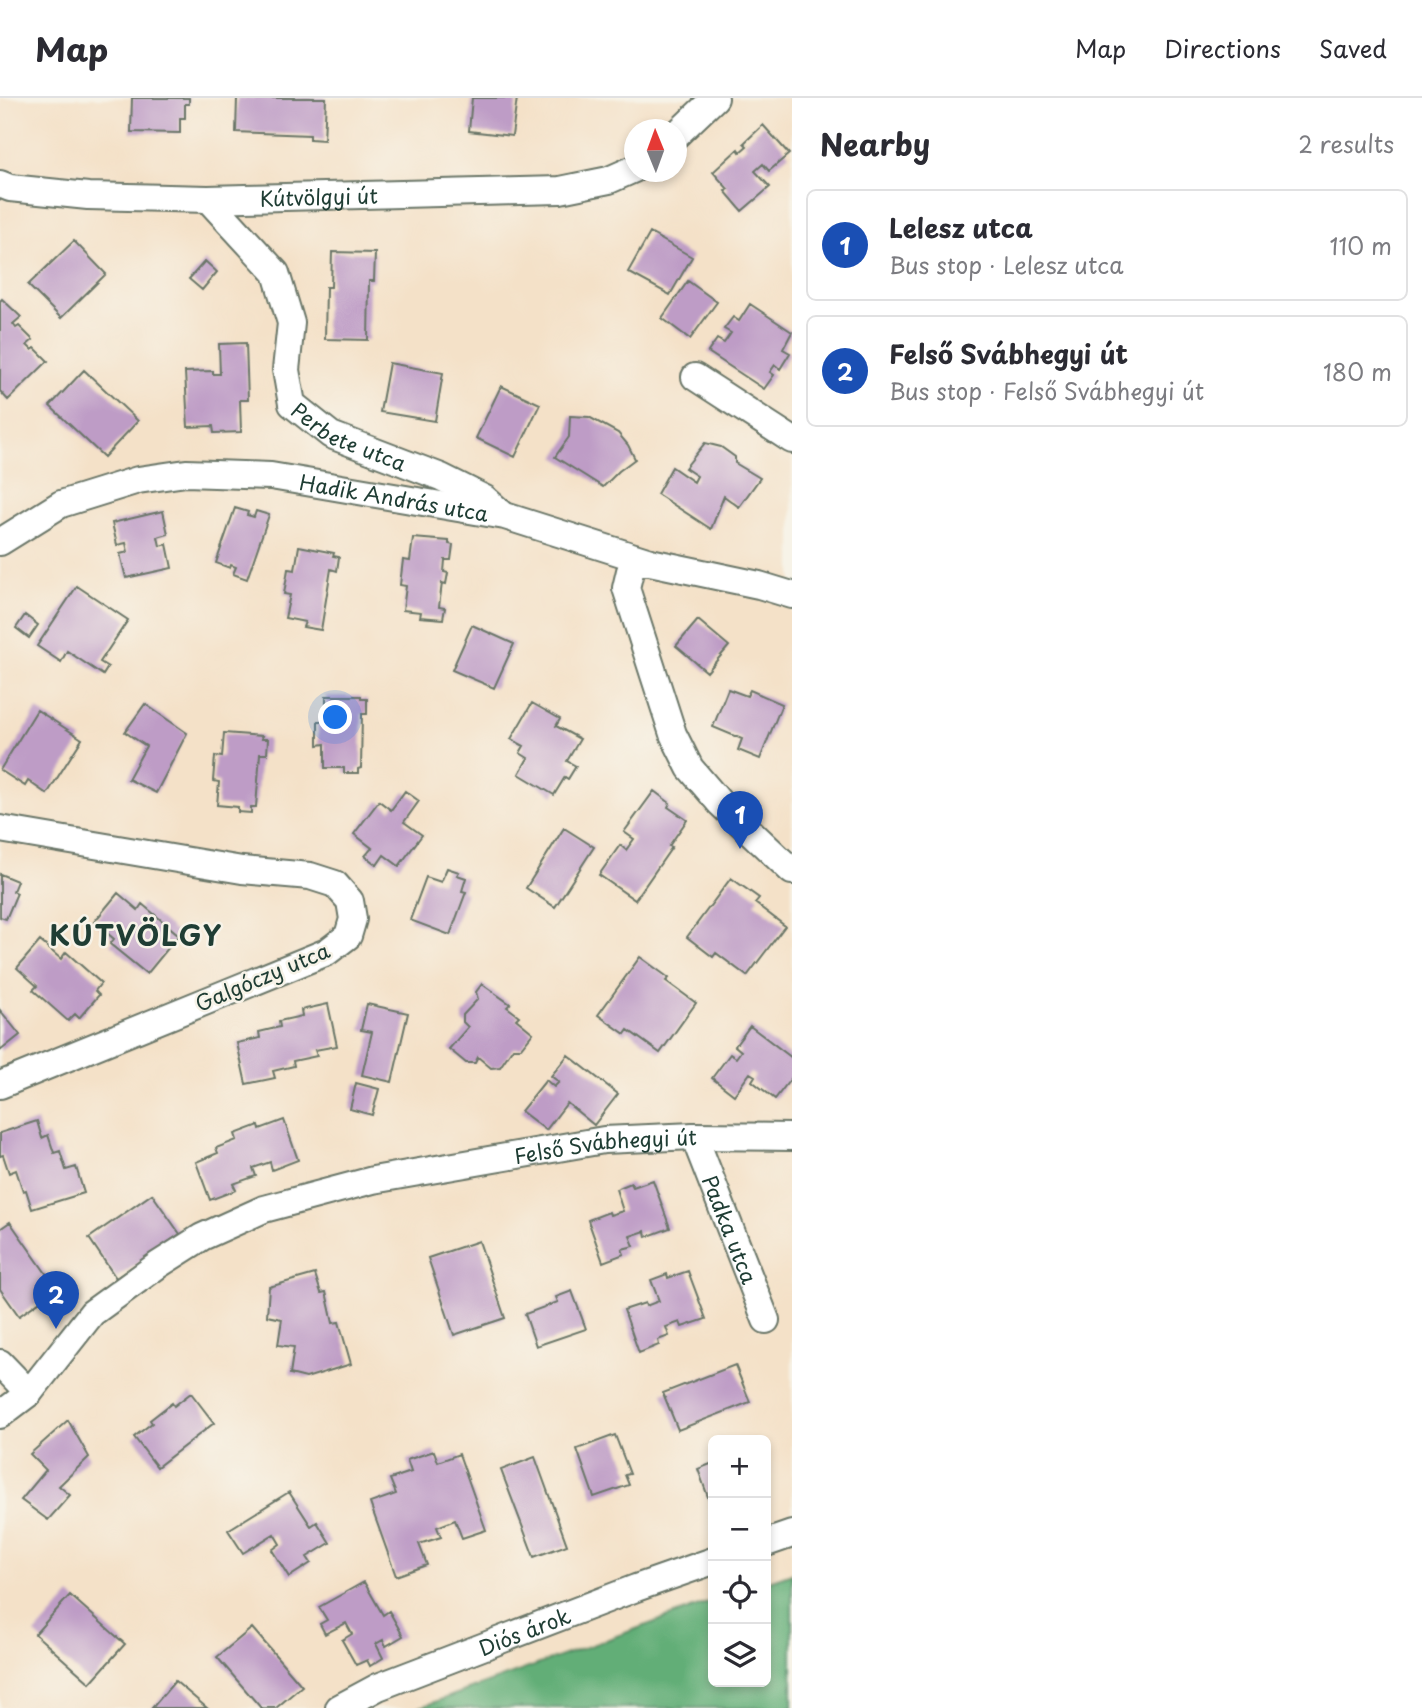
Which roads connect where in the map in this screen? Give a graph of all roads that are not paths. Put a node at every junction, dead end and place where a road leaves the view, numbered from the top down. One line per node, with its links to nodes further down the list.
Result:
1 (715, 98): 2 (street)
2 (687, 125)
3 (624, 174): 5 (street, Kútvölgyi út)
4 (0, 184): 5 (street, Kútvölgyi út)
5 (208, 199): 8 (street, Perbete utca)
6 (695, 377): 7 (street)
7 (792, 440)
8 (505, 516): 9 (street, Hadik András utca); 10 (street, Hadik András utca)
9 (0, 542)
10 (650, 562): 11 (street, Hadik András utca); 13 (street)
11 (792, 595)
12 (0, 828): 14 (street, Galgóczy utca)
13 (792, 871)
14 (0, 1085)
15 (694, 1136): 16 (street, Felső Svábhegyi út); 17 (street, Padka utca); 19 (street, Felső Svábhegyi út)
16 (792, 1138)
17 (766, 1320)
18 (0, 1363): 19 (street)
19 (29, 1393): 20 (street)
20 (0, 1415)
21 (792, 1534): 22 (street)
22 (771, 1541)
23 (708, 1563): 24 (street, Diós árok)
24 (339, 1708)

